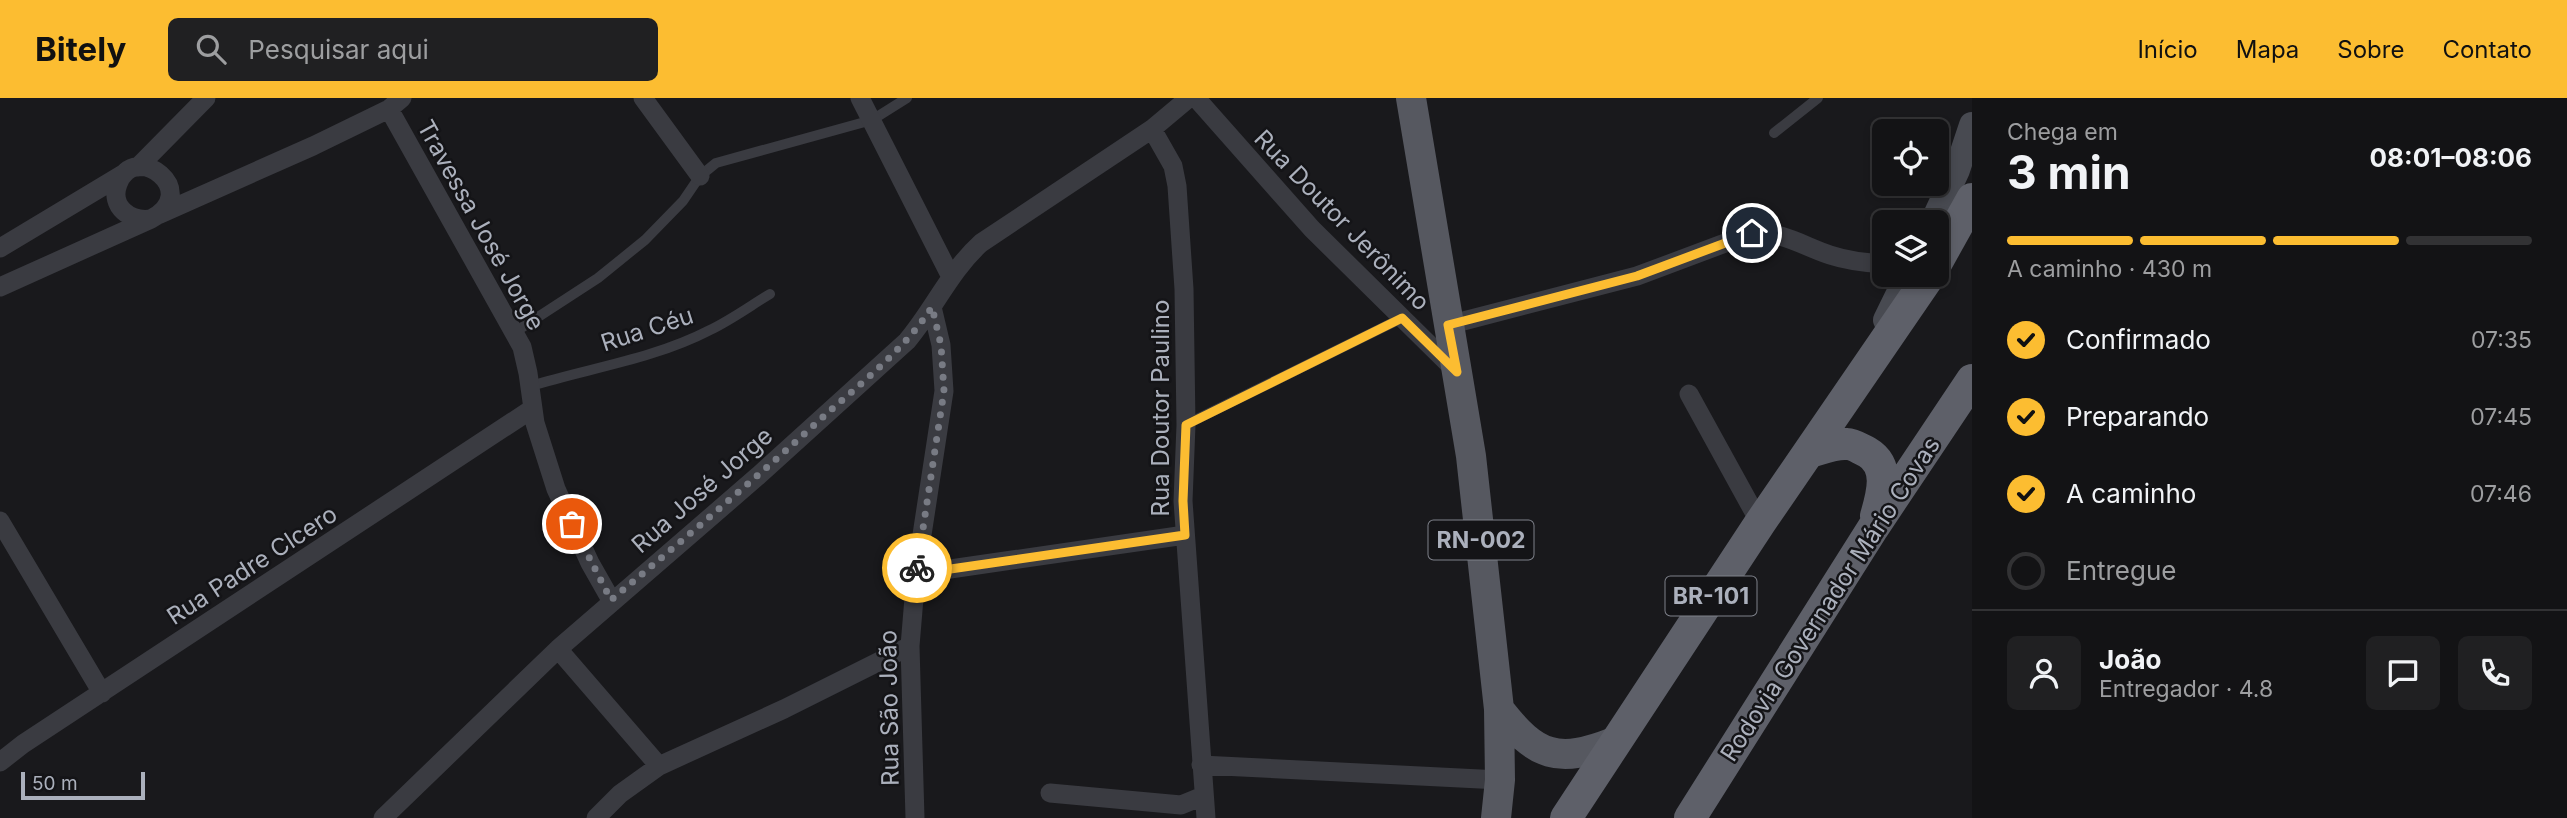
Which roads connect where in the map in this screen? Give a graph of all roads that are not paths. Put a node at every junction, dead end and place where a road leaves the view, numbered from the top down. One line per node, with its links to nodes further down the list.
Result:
1 (206, 98): 14 (street)
2 (643, 98): 15 (street)
3 (860, 98): 10 (street)
4 (907, 98): 10 (lane)
5 (1189, 98): 12 (street, Rua José Jorge)
6 (1196, 98): 28 (street, Rua Doutor Jerônimo)
7 (1411, 98): 29 (main road, RN-002)
8 (1818, 98): 13 (lane)
9 (395, 104): 18 (street); 30 (street, Travessa José Jorge)
10 (872, 120): 15 (lane); 22 (street)
11 (1972, 125): 17 (main road)
12 (1152, 129): 22 (street, Rua José Jorge); 37 (street, Rua Doutor Paulino)
13 (1774, 132)
14 (135, 168): 18 (street); 18 (street); 20 (street)
15 (700, 176): 30 (lane)
16 (1972, 199): 19 (highway)
17 (1939, 210)
18 (156, 217): 23 (street)
19 (1949, 240)
20 (0, 248)
21 (1872, 263): 29 (street)
22 (951, 277): 27 (street, Rua José Jorge)
23 (0, 287)
24 (1902, 287): 34 (main road)
25 (1922, 287): 34 (highway, BR-101)
26 (770, 294): 33 (lane, Rua Céu)
27 (932, 307): 43 (street, Rua São João); 44 (street, Rua José Jorge)
28 (1402, 318): 31 (street, Rua Doutor Jerônimo); 37 (lane)
29 (1448, 325): 31 (main road, RN-002)
30 (515, 332): 33 (street, Travessa José Jorge)
31 (1457, 372): 48 (main road, RN-002)
32 (1972, 380): 41 (highway, Rodovia Governador Mário Covas)
33 (531, 386): 36 (street, Travessa José Jorge)
34 (1853, 387): 38 (highway, BR-101)
35 (1689, 394): 40 (street)
36 (532, 409): 44 (street, Travessa José Jorge); 47 (street, Rua Padre Clcero)
37 (1186, 425): 42 (street, Rua Doutor Paulino)
38 (1809, 452): 40 (highway, BR-101); 41 (highway)
39 (0, 522): 47 (street)
40 (1760, 523): 49 (highway, BR-101)
41 (1873, 528): 62 (highway, Rodovia Governador Mário Covas)
42 (1185, 535): 43 (street); 51 (street, Rua Doutor Paulino)
43 (916, 574): 45 (street, Rua São João)
44 (611, 600): 46 (street, Rua José Jorge)
45 (910, 646): 52 (street); 58 (street, Rua São João)
46 (558, 649): 52 (street); 56 (street, Rua José Jorge)
47 (102, 693): 50 (street, Rua Padre Clcero)
48 (1499, 709): 49 (main road); 53 (main road, RN-002)
49 (1614, 742): 61 (highway, BR-101)
50 (0, 762)
51 (1201, 765): 53 (street); 55 (street, Rua Doutor Paulino)
52 (659, 766): 57 (street)
53 (1500, 780): 60 (main road, RN-002)
54 (1050, 793): 55 (street)
55 (1203, 796): 59 (street, Rua Doutor Paulino)
56 (383, 818)
57 (596, 818)
58 (915, 818)
59 (1206, 818)
60 (1496, 818)
61 (1566, 818)
62 (1690, 818)

